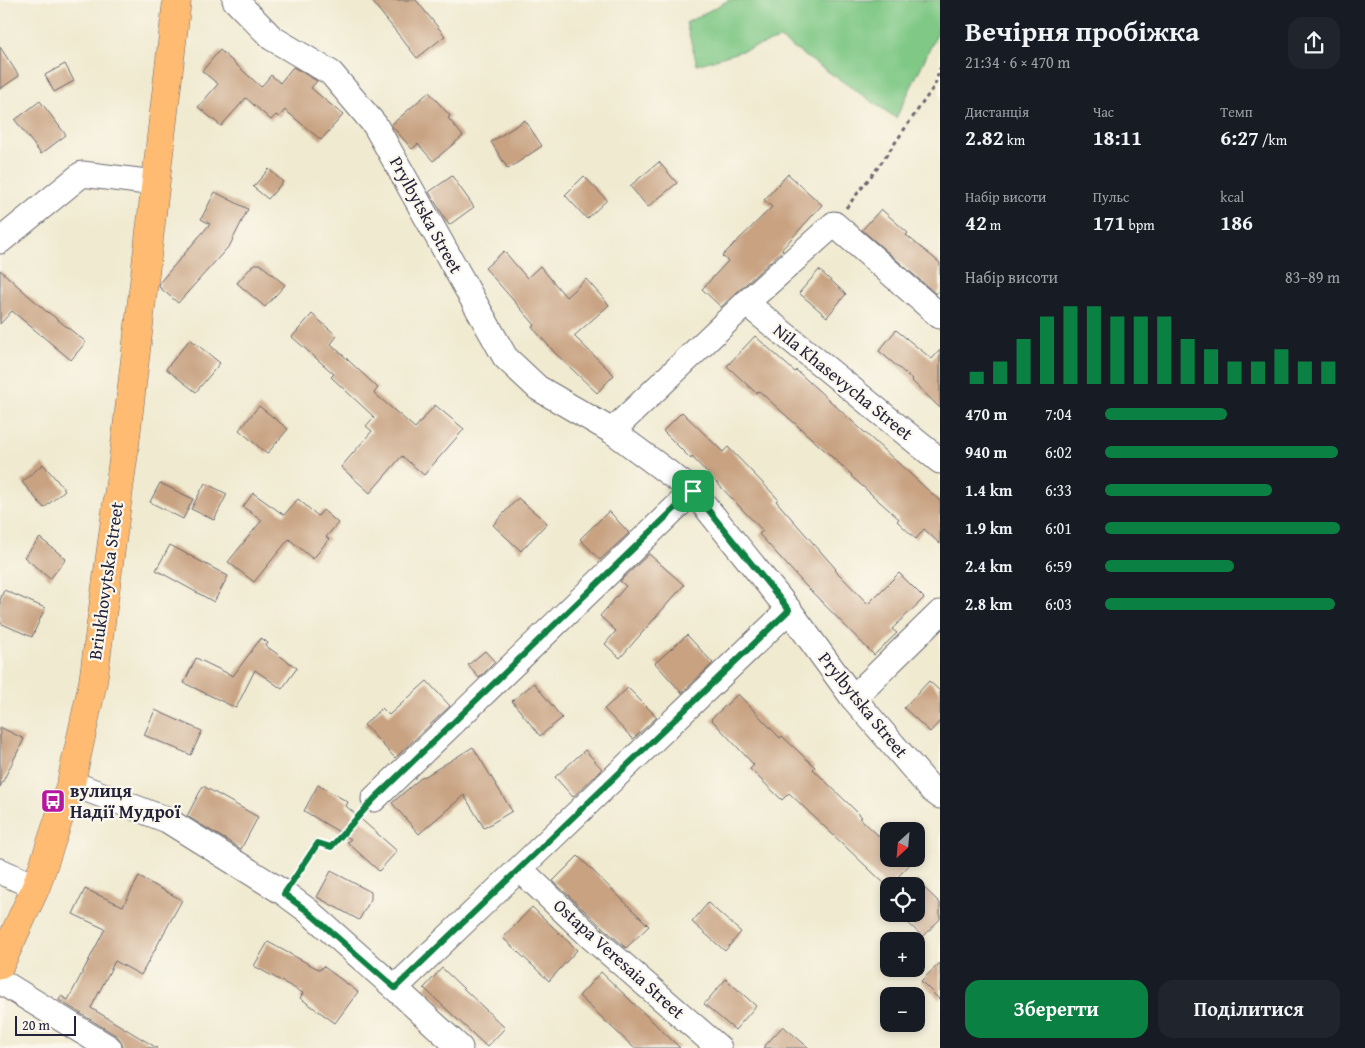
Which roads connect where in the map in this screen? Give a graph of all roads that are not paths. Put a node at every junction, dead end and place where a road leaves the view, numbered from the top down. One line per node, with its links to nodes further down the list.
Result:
1 (177, 0): 3 (main road, Briukhovytska Street)
2 (235, 0): 7 (street, Prylbytska Street)
3 (155, 183): 4 (street); 13 (main road, Briukhovytska Street)
4 (0, 241)
5 (746, 303): 6 (street); 7 (street); 8 (street, Nila Khasevycha Street)
6 (940, 316)
7 (612, 431): 9 (street, Prylbytska Street)
8 (940, 461)
9 (693, 491): 10 (street, Prylbytska Street); 15 (street)
10 (789, 610): 12 (street, Prylbytska Street); 16 (street)
11 (940, 613): 12 (street)
12 (853, 698): 14 (street, Prylbytska Street)
13 (71, 783): 18 (main road, Briukhovytska Street); 21 (street)
14 (940, 796)
15 (374, 799)
16 (520, 868): 21 (street); 24 (street, Ostapa Veresaia Street)
17 (0, 871): 18 (street)
18 (36, 887): 19 (main road, Briukhovytska Street)
19 (0, 964)
20 (0, 981): 22 (street)
21 (395, 988): 23 (street)
22 (110, 1048)
23 (460, 1048)
24 (719, 1048)

